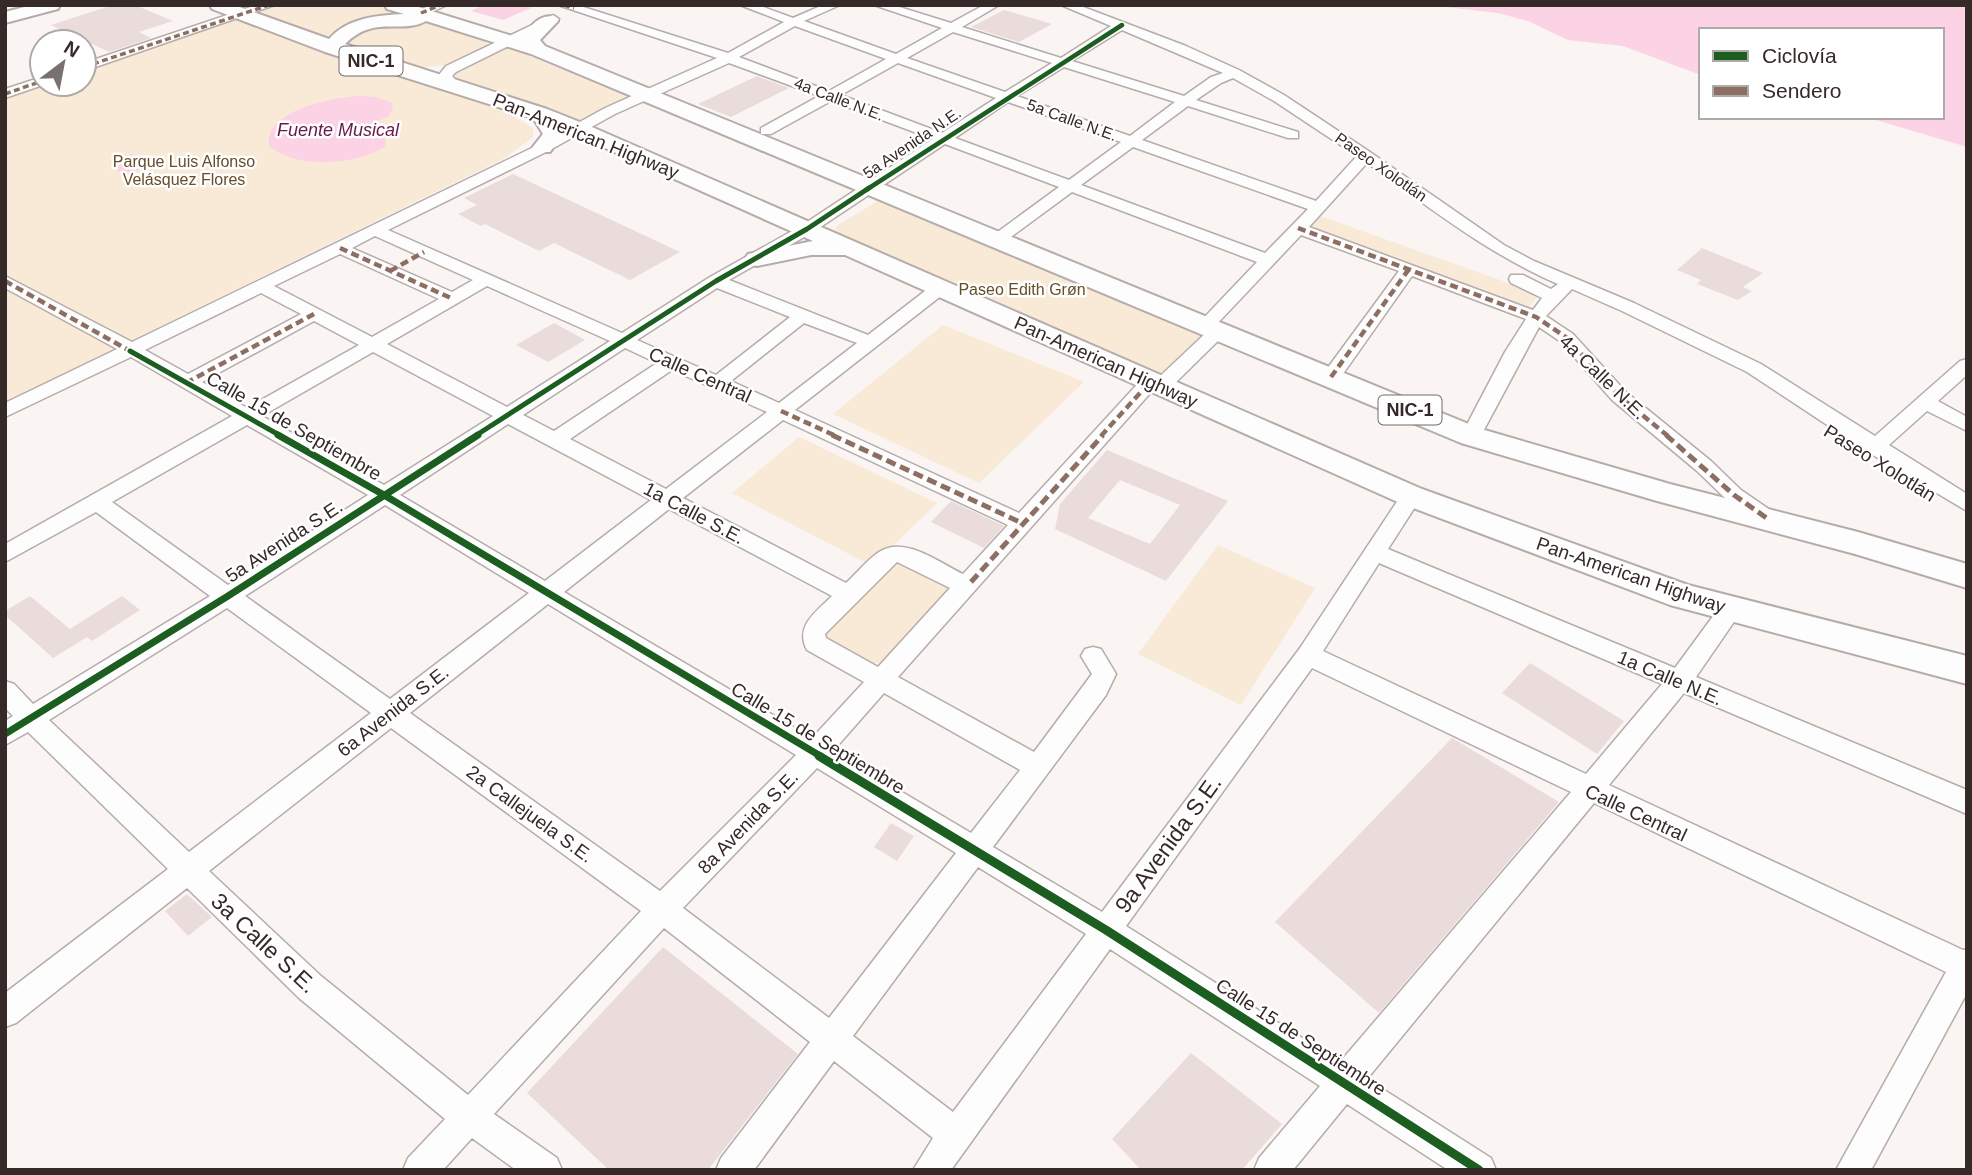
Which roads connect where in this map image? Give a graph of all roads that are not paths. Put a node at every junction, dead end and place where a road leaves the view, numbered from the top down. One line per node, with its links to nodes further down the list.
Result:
1 (30, 5): 12 (highway)
2 (52, 5): 15 (highway)
3 (218, 5): 14 (highway, Pan-American Highway / NIC-1)
4 (270, 5): 14 (street)
5 (393, 5): 13 (highway, NIC-1)
6 (747, 5): 17 (street, 5a Calle N.E.)
7 (834, 5): 17 (street)
8 (880, 5): 19 (street)
9 (993, 5): 19 (street)
10 (1068, 5): 18 (street, Paseo Xolotlán)
11 (573, 6): 16 (street); 23 (street, 4a Calle N.E.)
12 (5, 12)
13 (440, 12): 20 (highway, NIC-1); 21 (highway)
14 (241, 15): 21 (highway, Pan-American Highway / NIC-1); 25 (street)
15 (5, 18)
16 (549, 21): 20 (street); 22 (highway)
17 (795, 21): 23 (street); 24 (street, 5a Calle N.E.)
18 (1122, 25): 26 (street, 5a Avenida N.E.); 29 (street, Paseo Xolotlán)
19 (951, 29): 24 (street); 26 (street)
20 (510, 40): 22 (highway, NIC-1); 27 (street)
21 (332, 48): 28 (highway, Pan-American Highway / NIC-1)
22 (538, 50): 33 (highway, NIC-1)
23 (729, 58): 33 (street); 34 (street, 4a Calle N.E.)
24 (897, 59): 34 (street); 35 (street, 5a Calle N.E.)
25 (98, 62)
26 (1065, 63): 35 (street, 5a Avenida N.E.); 36 (street)
27 (459, 64): 28 (street); 31 (street)
28 (402, 70): 31 (highway, Pan-American Highway / NIC-1)
29 (1234, 73): 36 (street); 44 (street, Paseo Xolotlán)
30 (28, 86): 32 (street)
31 (454, 86): 37 (highway, Pan-American Highway / NIC-1)
32 (5, 94)
33 (647, 96): 38 (street); 46 (highway, NIC-1)
34 (830, 96): 39 (street); 41 (street, 4a Calle N.E.)
35 (1008, 96): 41 (street, 5a Avenida N.E.); 42 (street, 5a Calle N.E.)
36 (1186, 101): 40 (street); 42 (street)
37 (540, 114): 38 (highway, Pan-American Highway / NIC-1); 43 (highway)
38 (578, 128): 43 (street); 48 (highway, Pan-American Highway / NIC-1)
39 (766, 131)
40 (1293, 135)
41 (944, 139): 45 (street, 5a Avenida N.E.); 47 (street, 4a Calle N.E.)
42 (1130, 141): 47 (street); 50 (street, 5a Calle N.E.)
43 (543, 148): 53 (street)
44 (1365, 155): 50 (street); 66 (street, Paseo Xolotlán)
45 (898, 171): 46 (street, 5a Avenida N.E.); 49 (highway)
46 (865, 184): 49 (highway, NIC-1); 51 (street, 5a Avenida N.E.)
47 (1070, 186): 54 (street); 59 (street, 4a Calle N.E.)
48 (712, 188): 51 (highway, Pan-American Highway / NIC-1); 57 (highway)
49 (908, 201): 54 (highway, NIC-1)
50 (1318, 207): 52 (street)
51 (799, 226): 57 (street, 5a Avenida N.E.); 58 (highway, Pan-American Highway / NIC-1)
52 (1298, 228): 59 (street); 60 (street, 4a Calle N.E.)
53 (375, 230): 55 (street); 56 (street, Calle Central)
54 (998, 239): 74 (highway, NIC-1)
55 (340, 247): 61 (street); 67 (street)
56 (424, 252): 61 (street); 63 (street, Calle Central)
57 (755, 253): 58 (highway); 65 (street, 5a Avenida N.E.)
58 (861, 254): 68 (highway, Pan-American Highway / NIC-1)
59 (1268, 260): 74 (street)
60 (1409, 269): 73 (street, 4a Calle N.E.); 82 (street)
61 (390, 271): 70 (street)
62 (1517, 279): 69 (street)
63 (486, 280): 70 (street); 76 (street, Calle Central)
64 (5, 281): 79 (street, Calle 15 de Septiembre)
65 (716, 281): 72 (street); 76 (street, 5a Avenida N.E.)
66 (1570, 282): 69 (street); 75 (street, Paseo Xolotlán)
67 (261, 286): 71 (street, 1a Calle S.E.); 79 (street)
68 (940, 288): 77 (street, 6a Avenida S.E.); 85 (highway, Pan-American Highway / NIC-1)
69 (1551, 296): 73 (street)
70 (453, 299): 78 (street)
71 (314, 314): 78 (street, 1a Calle S.E.); 83 (street)
72 (803, 315): 77 (street); 84 (street)
73 (1536, 317): 92 (street); 101 (street, 4a Calle N.E.)
74 (1212, 328): 82 (highway, NIC-1); 85 (street, 8a Avenida S.E.)
75 (1690, 338): 94 (street, Paseo Xolotlán); 100 (street, Paseo Xolotlán)
76 (623, 341): 80 (street, Calle Central); 89 (street, 5a Avenida S.E.)
77 (870, 342): 88 (street, 6a Avenida S.E.)
78 (373, 344): 89 (street, 1a Calle S.E.); 90 (street)
79 (130, 351): 83 (street, Calle 15 de Septiembre); 87 (street)
80 (671, 362): 84 (street, Calle Central); 93 (street)
81 (1967, 365): 86 (street)
82 (1331, 377): 92 (highway, NIC-1)
83 (186, 383): 90 (street, Calle 15 de Septiembre)
84 (717, 383): 88 (street, Calle Central)
85 (1155, 384): 96 (highway, Pan-American Highway / NIC-1); 102 (street, 8a Avenida S.E.)
86 (1926, 402): 91 (street); 94 (street)
87 (5, 411)
88 (781, 411): 97 (street, 6a Avenida S.E.); 102 (street, Calle Central)
89 (508, 415): 93 (street, 1a Calle S.E.); 95 (street, 5a Avenida S.E.)
90 (246, 417): 95 (street, Calle 15 de Septiembre); 98 (street)
91 (1967, 425)
92 (1471, 436): 101 (highway, NIC-1)
93 (555, 440): 97 (street, 1a Calle S.E.)
94 (1875, 447): 99 (street, Paseo Xolotlán)
95 (384, 495): 107 (street, Calle 15 de Septiembre); 109 (street, 5a Avenida S.E.)
96 (1411, 496): 103 (street, 9a Avenida S.E.); 110 (highway, Pan-American Highway / NIC-1)
97 (667, 499): 107 (street, 6a Avenida S.E.); 108 (street, 1a Calle S.E.)
98 (97, 502): 104 (street); 109 (street, 2a Callejuela S.E.)
99 (1967, 504)
100 (1967, 518)
101 (1768, 519): 105 (highway, NIC-1)
102 (1022, 523): 106 (street, 8a Avenida S.E.)
103 (1375, 552): 111 (street, 9a Avenida S.E.); 115 (street, 1a Calle N.E.)
104 (5, 554)
105 (1967, 576)
106 (966, 586): 108 (street); 114 (street, 8a Avenida S.E.)
107 (545, 594): 117 (street, 6a Avenida S.E.); 120 (street, Calle 15 de Septiembre)
108 (848, 594): 114 (street)
109 (228, 596): 117 (street, 2a Callejuela S.E.); 118 (street, 5a Avenida S.E.)
110 (1731, 610): 113 (highway, Pan-American Highway / NIC-1); 115 (street)
111 (1308, 655): 122 (street, Calle Central); 127 (street, 9a Avenida S.E.)
112 (1093, 656): 121 (street)
113 (1967, 670)
114 (881, 679): 120 (street, 8a Avenida S.E.); 121 (street)
115 (1678, 682): 122 (street); 123 (street, 1a Calle N.E.)
116 (5, 691): 118 (street, 3a Calle S.E.)
117 (391, 713): 125 (street, 6a Avenida S.E.); 126 (street, 2a Callejuela S.E.)
118 (30, 718): 119 (street); 125 (street, 3a Calle S.E.)
119 (5, 734)
120 (815, 752): 124 (street, Calle 15 de Septiembre); 126 (street, 8a Avenida S.E.)
121 (1036, 766): 124 (street)
122 (1588, 790): 128 (street, Calle Central); 131 (street)
123 (1967, 802)
124 (974, 850): 127 (street, Calle 15 de Septiembre); 130 (street)
125 (188, 871): 129 (street, 6a Avenida S.E.); 132 (street, 3a Calle S.E.)
126 (662, 909): 130 (street, 2a Callejuela S.E.); 132 (street, 8a Avenida S.E.)
127 (1106, 930): 131 (street, Calle 15 de Septiembre); 133 (street, 9a Avenida S.E.)
128 (1966, 965): 140 (street)
129 (5, 1012)
130 (832, 1041): 133 (street, 2a Callejuela S.E.); 136 (street)
131 (1345, 1084): 138 (street); 139 (street, Calle 15 de Septiembre)
132 (469, 1117): 134 (street, 8a Avenida S.E.); 135 (street, 3a Calle S.E.)
133 (956, 1135): 137 (street, 9a Avenida S.E.)
134 (420, 1170)
135 (545, 1170)
136 (733, 1170)
137 (930, 1170)
138 (1271, 1170)
139 (1479, 1170)
140 (1853, 1170)

